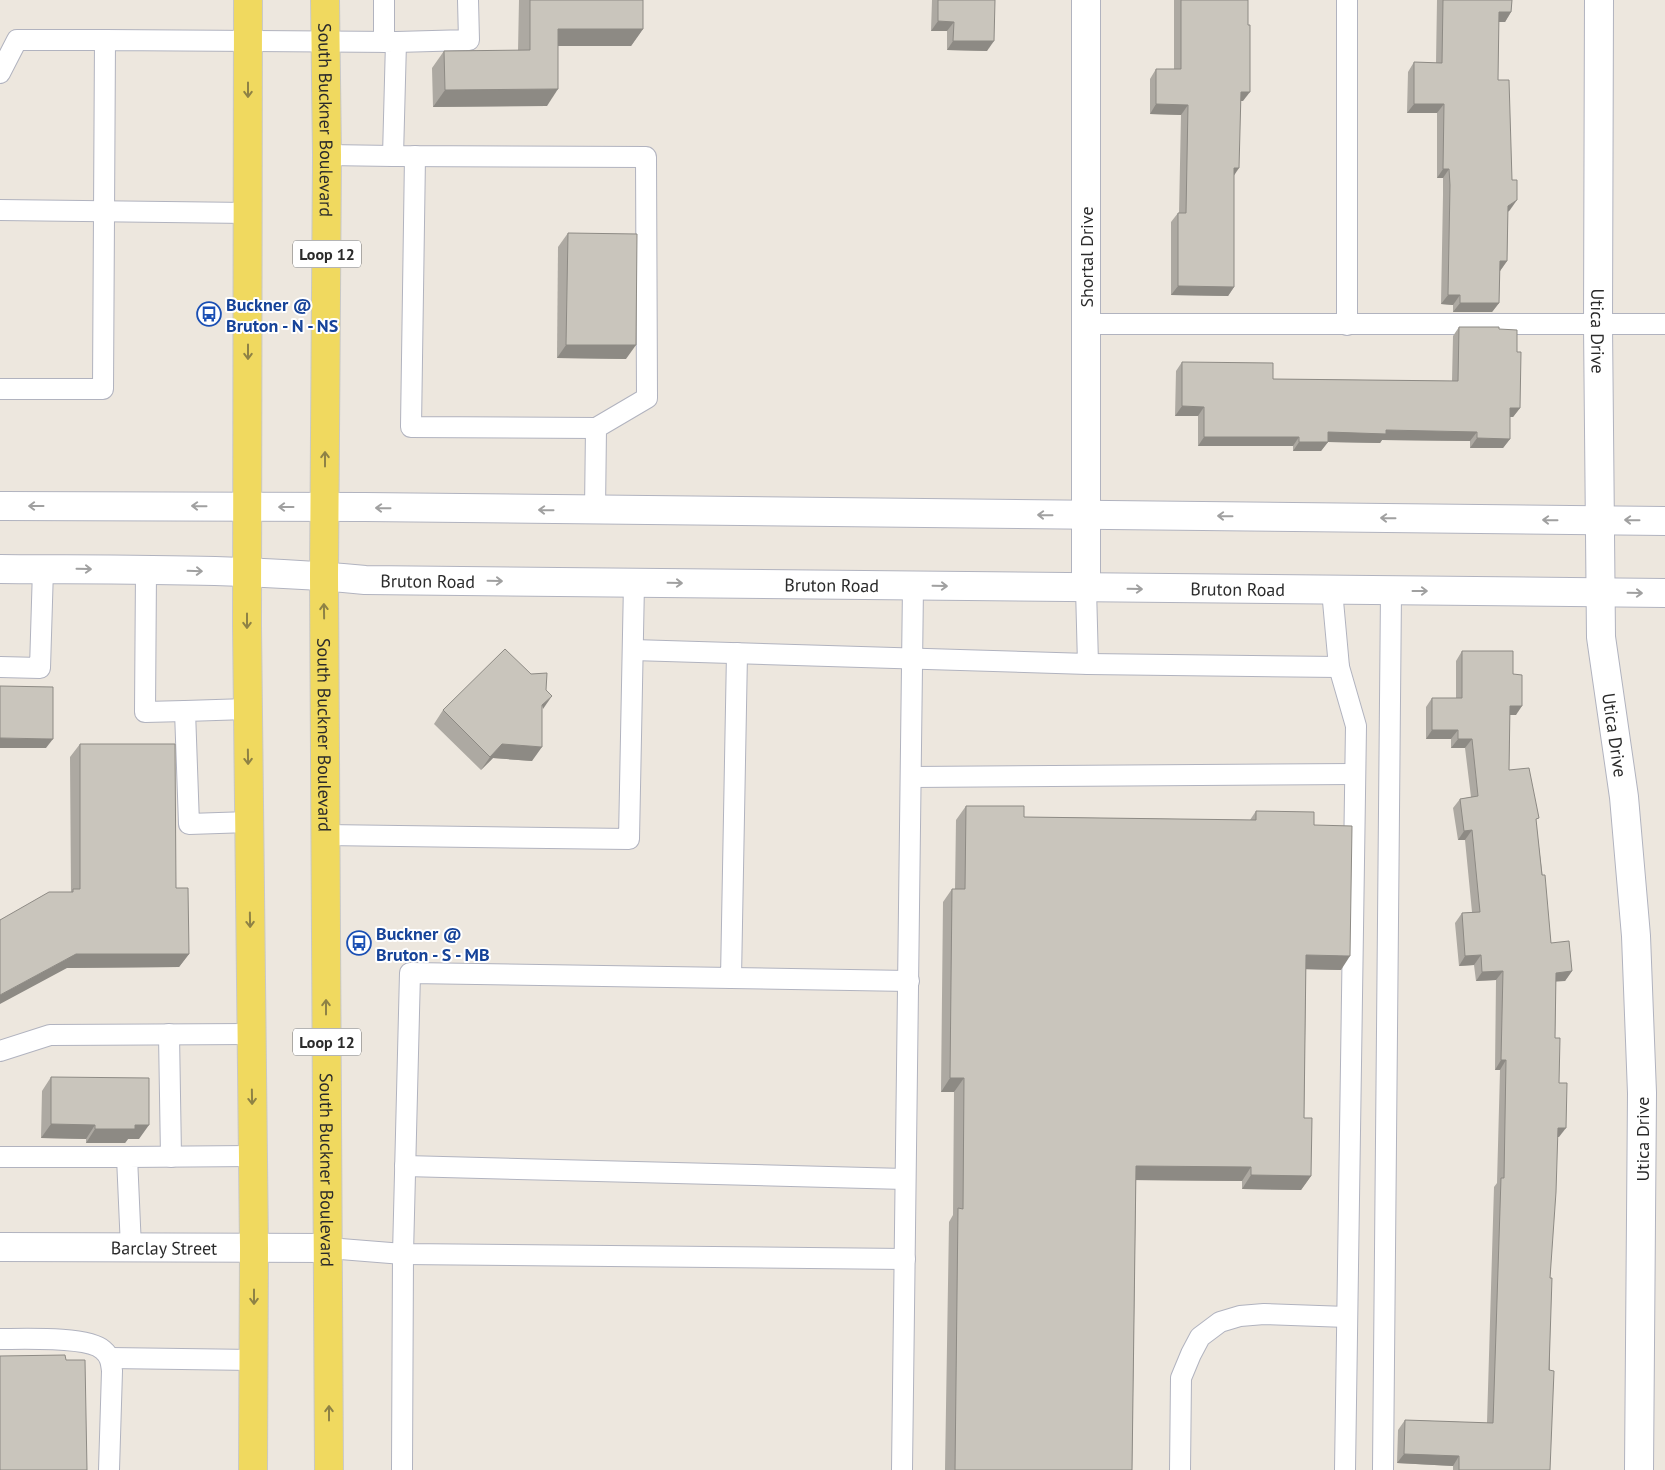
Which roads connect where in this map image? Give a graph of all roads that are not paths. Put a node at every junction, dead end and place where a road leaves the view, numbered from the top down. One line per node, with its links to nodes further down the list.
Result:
1 (248, 0): 9 (main road)
2 (325, 0): 10 (main road, South Buckner Boulevard / Loop 12)
3 (384, 0): 11 (lane)
4 (468, 0): 11 (lane)
5 (1086, 0): 19 (main road, Shortal Drive)
6 (1347, 0): 21 (lane)
7 (1599, 0): 22 (main road, Utica Drive)
8 (105, 40): 9 (lane); 12 (lane); 17 (lane)
9 (248, 41): 10 (lane); 18 (main road, one-way to 18)
10 (325, 41): 11 (lane); 13 (main road, South Buckner Boulevard / Loop 12)
11 (390, 42): 14 (lane)
12 (0, 73)
13 (327, 155): 14 (lane); 27 (main road, South Buckner Boulevard / Loop 12, one-way to 13)
14 (393, 156): 15 (lane)
15 (415, 156): 24 (lane); 24 (lane)
16 (0, 210): 17 (lane)
17 (104, 212): 18 (lane); 23 (lane)
18 (248, 213): 26 (main road, one-way to 26)
19 (1086, 324): 21 (lane); 29 (main road, Shortal Drive)
20 (1665, 324): 22 (lane)
21 (1347, 325): 22 (lane)
22 (1598, 325): 30 (main road, Utica Drive)
23 (0, 389)
24 (596, 428): 28 (lane)
25 (0, 506): 26 (main road, one-way to 25)
26 (248, 507): 27 (main road, one-way to 26); 35 (main road)
27 (324, 507): 28 (main road, one-way to 27); 36 (main road, South Buckner Boulevard / Loop 12)
28 (595, 510): 29 (main road, one-way to 28)
29 (1086, 515): 30 (main road, one-way to 29); 39 (main road, Shortal Drive)
30 (1599, 520): 31 (main road, one-way to 30); 42 (main road, Utica Drive)
31 (1665, 521)
32 (0, 568): 33 (main road, Bruton Road)
33 (43, 569): 34 (main road, Bruton Road, one-way to 34); 49 (lane)
34 (146, 570): 35 (main road, Bruton Road, one-way to 35); 51 (lane)
35 (247, 572): 36 (main road, Bruton Road); 50 (main road, one-way to 50)
36 (324, 576): 37 (main road, Bruton Road, one-way to 37); 55 (main road, South Buckner Boulevard / Loop 12, one-way to 36)
37 (634, 583): 38 (main road, Bruton Road, one-way to 38); 44 (lane)
38 (913, 586): 39 (main road, Bruton Road, one-way to 39); 46 (lane)
39 (1086, 588): 40 (main road, Bruton Road, one-way to 40); 47 (lane)
40 (1332, 590): 41 (main road, Bruton Road); 48 (lane)
41 (1391, 591): 42 (main road, Bruton Road, one-way to 42); 84 (lane)
42 (1600, 592): 43 (main road, Bruton Road, one-way to 43); 85 (main road, Utica Drive)
43 (1665, 593)
44 (633, 650): 45 (lane); 55 (lane)
45 (737, 653): 46 (lane); 56 (lane)
46 (913, 658): 47 (lane); 53 (lane)
47 (1088, 664): 48 (lane)
48 (1339, 667): 52 (lane)
49 (0, 668)
50 (248, 709): 51 (lane); 54 (main road, one-way to 54)
51 (185, 711): 54 (lane)
52 (1355, 774): 53 (lane); 73 (lane)
53 (912, 777): 57 (lane)
54 (249, 822): 59 (main road, one-way to 59)
55 (325, 835): 70 (main road, South Buckner Boulevard / Loop 12, one-way to 55)
56 (731, 978): 57 (lane); 65 (lane)
57 (909, 981): 66 (lane)
58 (169, 1034): 59 (lane); 60 (lane); 61 (lane)
59 (251, 1034): 62 (main road, one-way to 62)
60 (0, 1051)
61 (172, 1156): 62 (lane); 64 (lane)
62 (253, 1156): 69 (main road)
63 (0, 1157): 64 (lane)
64 (127, 1157): 68 (lane)
65 (405, 1166): 66 (lane); 71 (lane)
66 (905, 1179): 72 (lane)
67 (0, 1247): 68 (main road, Barclay Street)
68 (131, 1248): 69 (main road, Barclay Street)
69 (254, 1248): 70 (main road, Barclay Street); 76 (main road, one-way to 76)
70 (328, 1248): 71 (lane); 79 (main road, South Buckner Boulevard / Loop 12, one-way to 70)
71 (403, 1254): 72 (lane); 80 (lane)
72 (905, 1259): 81 (lane)
73 (1347, 1317): 82 (lane); 83 (lane)
74 (0, 1339): 75 (lane)
75 (110, 1358): 76 (lane); 77 (lane)
76 (253, 1360): 78 (main road)
77 (109, 1470)
78 (253, 1470)
79 (329, 1470)
80 (402, 1470)
81 (902, 1470)
82 (1180, 1470)
83 (1345, 1470)
84 (1383, 1470)
85 (1639, 1470)

